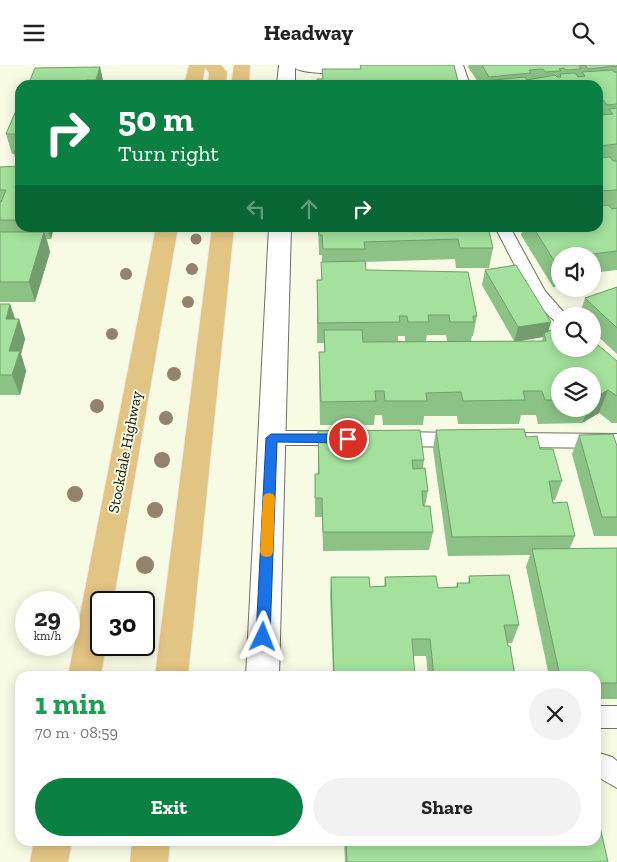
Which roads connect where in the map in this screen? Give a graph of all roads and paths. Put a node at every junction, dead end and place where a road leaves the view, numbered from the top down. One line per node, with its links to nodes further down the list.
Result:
1 (197, 65): 8 (main road)
2 (212, 65): 9 (main road)
3 (242, 65): 10 (main road)
4 (287, 65): 11 (street)
5 (302, 65): 6 (street)
6 (398, 65)
7 (456, 65): 12 (lane)
8 (195, 80)
9 (217, 80)
10 (240, 80)
11 (286, 80)
12 (463, 80)
13 (166, 232): 24 (main road, Stockdale Highway)
14 (222, 232): 25 (main road)
15 (280, 232): 18 (street)
16 (505, 232): 17 (lane)
17 (551, 308)
18 (271, 438): 19 (lane); 26 (street)
19 (360, 439)
20 (380, 439): 21 (lane)
21 (479, 440)
22 (498, 440): 23 (lane)
23 (617, 441)
24 (85, 671)
25 (172, 671)
26 (262, 671)
27 (601, 717): 28 (lane)
28 (617, 717)
29 (601, 765): 30 (lane)
30 (617, 776)
31 (52, 846): 33 (main road)
32 (151, 846): 34 (main road)
33 (49, 862)
34 (149, 862)

